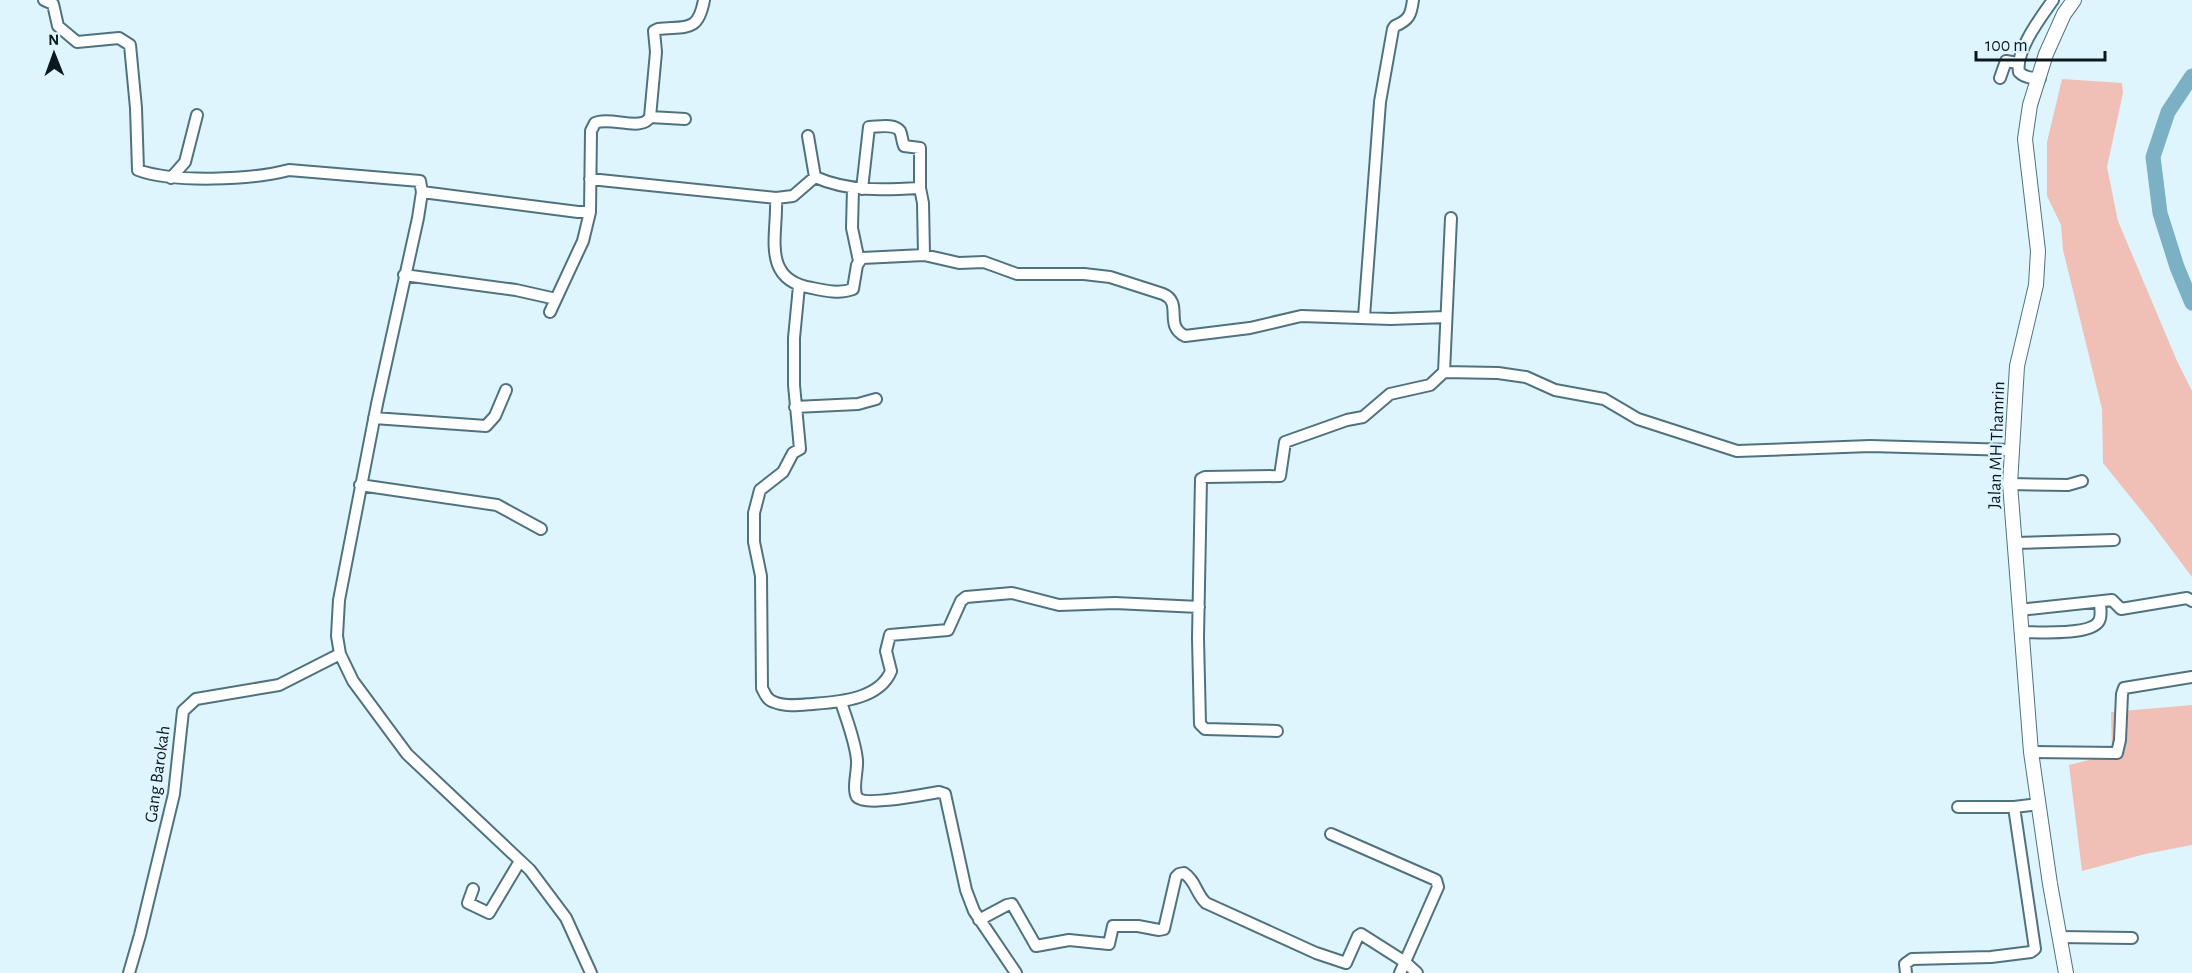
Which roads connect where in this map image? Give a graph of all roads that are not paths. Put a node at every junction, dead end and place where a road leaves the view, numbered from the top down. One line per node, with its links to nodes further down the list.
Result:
1 (44, 0): 14 (street)
2 (704, 0): 10 (street)
3 (1413, 0): 28 (street)
4 (2053, 0): 6 (street)
5 (2074, 0): 8 (street, Jalan MH Thamrin)
6 (2018, 63): 7 (street); 8 (street)
7 (2000, 78)
8 (2040, 78): 35 (street, Jalan MH Thamrin)
9 (197, 115): 14 (street)
10 (650, 117): 11 (street); 15 (street)
11 (685, 119)
12 (808, 136): 13 (street)
13 (815, 177): 17 (street); 19 (street)
14 (171, 178): 18 (street)
15 (590, 179): 19 (street); 20 (street)
16 (920, 188): 17 (street); 17 (street); 22 (street)
17 (857, 189): 23 (street)
18 (422, 192): 20 (street); 24 (street)
19 (776, 198): 25 (street)
20 (590, 212): 26 (street)
21 (1451, 218): 29 (street)
22 (924, 255): 23 (street); 28 (street)
23 (859, 261): 25 (street)
24 (404, 274): 26 (street); 34 (street)
25 (799, 286): 33 (street)
26 (556, 299): 27 (street)
27 (550, 312)
28 (1364, 317): 29 (street)
29 (1446, 317): 30 (street)
30 (1444, 372): 35 (street); 44 (street)
31 (506, 390): 34 (street)
32 (876, 399): 33 (street)
33 (795, 407): 49 (street)
34 (374, 418): 38 (street)
35 (2001, 449): 37 (street, Jalan MH Thamrin)
36 (2082, 481): 37 (street)
37 (2010, 484): 41 (street, Jalan MH Thamrin)
38 (360, 485): 39 (street); 47 (street)
39 (541, 529)
40 (2114, 540): 41 (street)
41 (2014, 543): 45 (street, Jalan MH Thamrin)
42 (2192, 601): 43 (street)
43 (2100, 602): 45 (street); 46 (street)
44 (1199, 607): 49 (street); 50 (street)
45 (2019, 610): 46 (street, Jalan MH Thamrin)
46 (2021, 632): 51 (street, Jalan MH Thamrin)
47 (340, 654): 56 (street); 62 (street, Gang Barokah)
48 (2192, 677): 51 (street)
49 (841, 702): 58 (street)
50 (1277, 731)
51 (2031, 752): 52 (street, Jalan MH Thamrin)
52 (2039, 804): 54 (street); 59 (street, Jalan MH Thamrin)
53 (1958, 807): 54 (street)
54 (2014, 807): 67 (street)
55 (1331, 834): 61 (street)
56 (520, 861): 57 (street); 63 (street)
57 (473, 889)
58 (979, 920): 61 (street); 64 (street)
59 (2059, 937): 60 (street); 68 (street, Jalan MH Thamrin)
60 (2132, 938)
61 (1405, 962): 65 (street); 66 (street)
62 (129, 973)
63 (591, 973)
64 (1016, 973)
65 (1400, 973)
66 (1417, 973)
67 (1906, 973)
68 (2066, 973)

